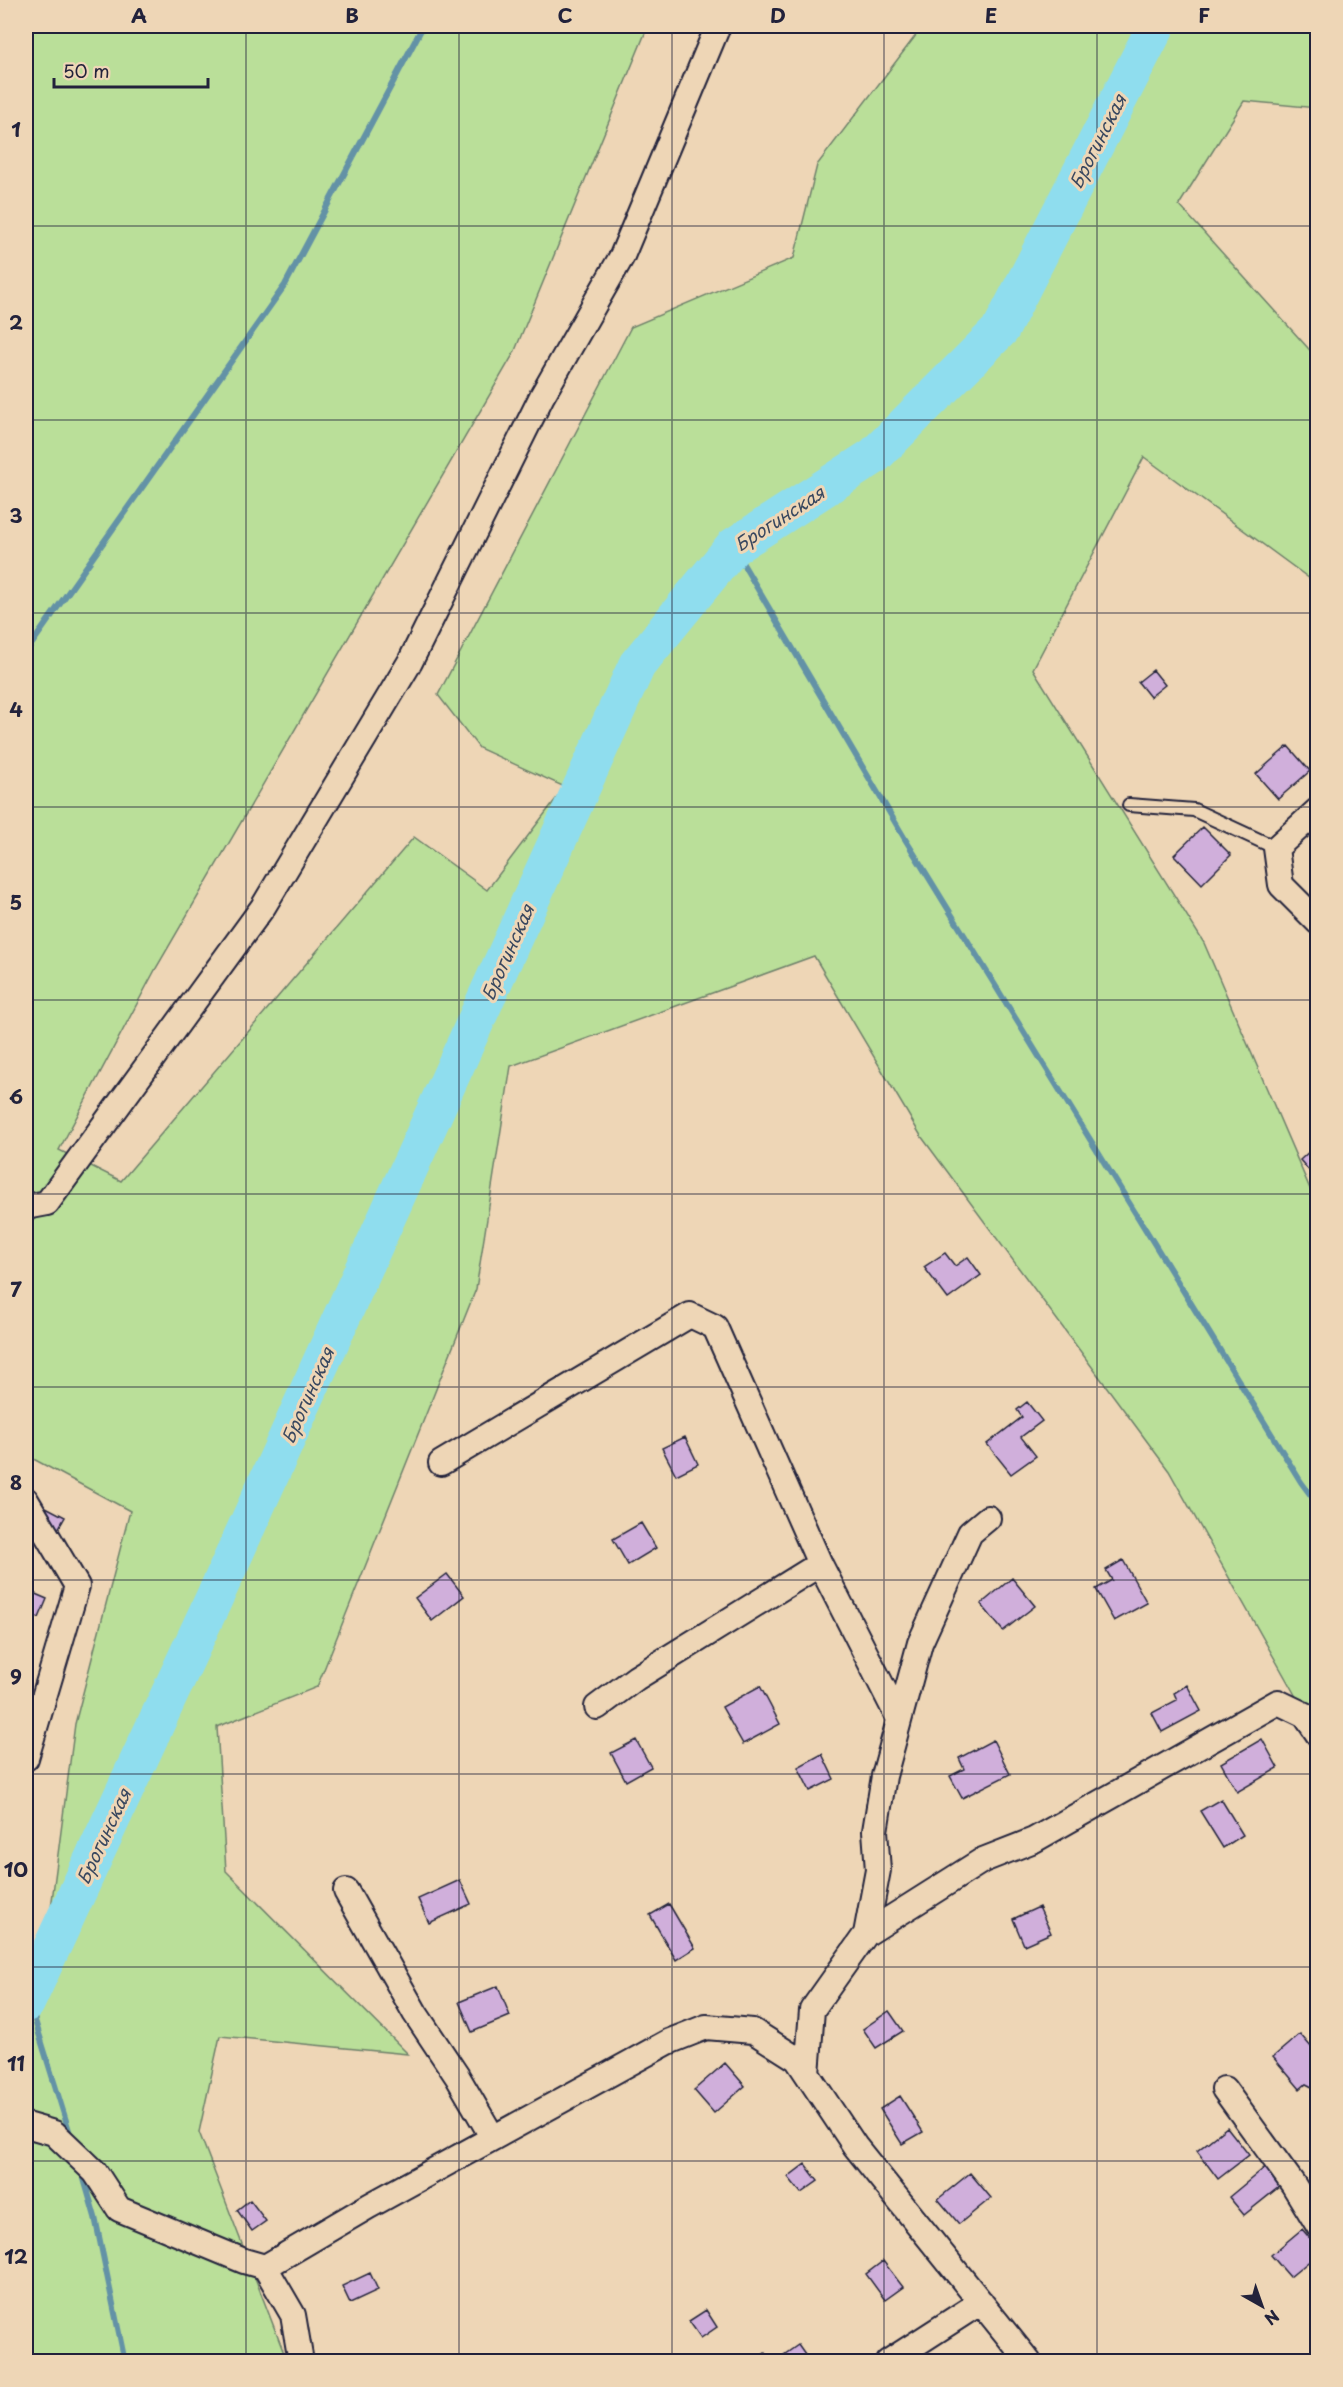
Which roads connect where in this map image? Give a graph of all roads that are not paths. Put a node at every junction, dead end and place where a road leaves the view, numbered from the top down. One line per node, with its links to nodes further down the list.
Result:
1 (718, 26): 6 (street)
2 (1129, 805): 4 (lane)
3 (1317, 810): 4 (street)
4 (1276, 848): 5 (street)
5 (1317, 922)
6 (26, 1207)
7 (441, 1463): 10 (street)
8 (26, 1500): 14 (street)
9 (988, 1518): 12 (street)
10 (820, 1564): 11 (street); 12 (street)
11 (597, 1707)
12 (899, 1719): 16 (street)
13 (1317, 1734): 16 (street)
14 (26, 1758)
15 (346, 1891): 20 (street)
16 (866, 1934): 17 (street)
17 (807, 2074): 20 (street); 23 (street)
18 (1224, 2089): 21 (street)
19 (26, 2125): 22 (street)
20 (493, 2138): 22 (street)
21 (1317, 2226)
22 (265, 2267): 24 (street)
23 (981, 2302): 25 (street); 26 (street)
24 (301, 2361)
25 (888, 2361)
26 (1029, 2361)

